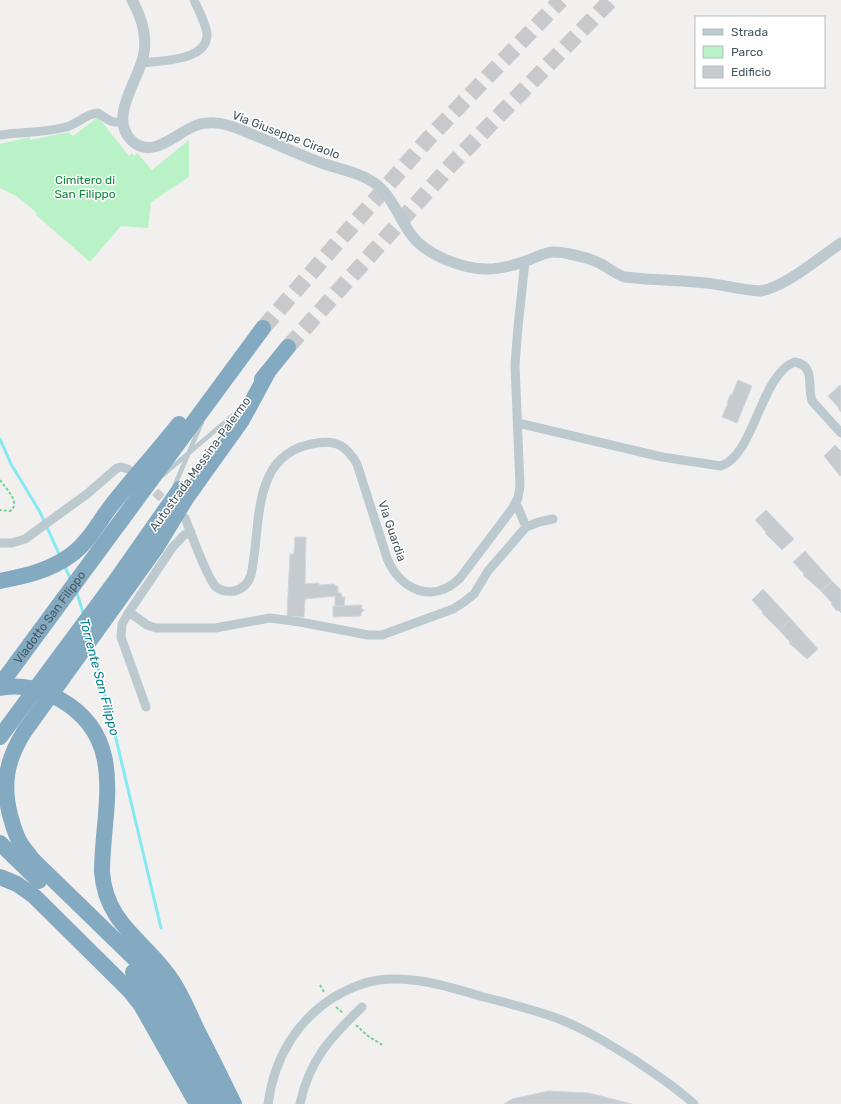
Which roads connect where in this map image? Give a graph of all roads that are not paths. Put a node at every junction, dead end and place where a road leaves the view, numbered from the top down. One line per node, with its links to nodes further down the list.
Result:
1 (132, 0): 3 (street)
2 (194, 0): 3 (street)
3 (141, 63): 4 (street)
4 (122, 122): 5 (street); 7 (street, Via Giuseppe Ciraolo)
5 (0, 135)
6 (841, 243): 7 (street, Via Giuseppe Ciraolo)
7 (525, 261): 12 (street, Via Guardia)
8 (288, 346): 9 (highway, Autostrada Messina-Palermo)
9 (268, 372): 11 (highway, Autostrada Messina-Palermo); 25 (highway)
10 (215, 393): 14 (lane); 16 (highway); 24 (highway)
11 (238, 411): 14 (lane); 18 (highway, Autostrada Messina-Palermo)
12 (518, 423): 13 (street); 17 (street, Via Guardia)
13 (841, 433)
14 (188, 454): 16 (lane); 18 (lane)
15 (128, 469): 23 (street)
16 (139, 496): 27 (highway, Viadotto San Filippo)
17 (516, 503): 21 (street); 22 (street, Via Guardia)
18 (163, 514): 25 (highway, Autostrada Messina-Palermo)
19 (185, 518): 22 (street, Via Guardia)
20 (553, 519): 21 (street)
21 (526, 527): 26 (street)
22 (191, 532): 26 (street)
23 (0, 543)
24 (0, 581)
25 (117, 590): 29 (highway); 35 (highway)
26 (128, 612): 28 (street)
27 (0, 687): 36 (highway)
28 (146, 707)
29 (0, 737)
30 (0, 843): 34 (highway)
31 (0, 876): 33 (highway)
32 (362, 1007): 38 (street)
33 (197, 1104)
34 (209, 1104)
35 (222, 1104)
36 (234, 1104)
37 (268, 1104): 39 (street)
38 (300, 1104)
39 (694, 1104)

